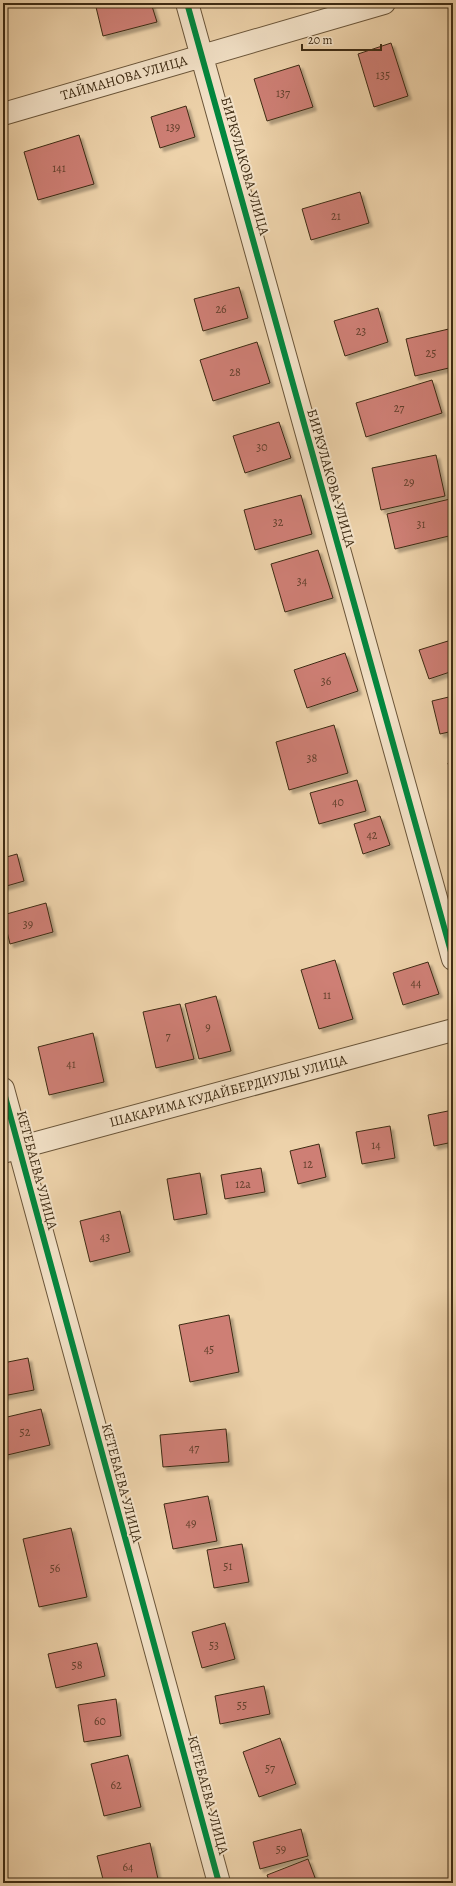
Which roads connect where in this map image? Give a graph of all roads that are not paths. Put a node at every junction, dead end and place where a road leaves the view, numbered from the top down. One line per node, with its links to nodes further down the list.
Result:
1 (187, 3): 3 (street, БИРКУЛАКОВА УЛИЦА)
2 (384, 3): 3 (street, ТАЙМАНОВА УЛИЦА)
3 (202, 56): 4 (street, ТАЙМАНОВА УЛИЦА); 5 (street, БИРКУЛАКОВА УЛИЦА)
4 (3, 114)
5 (453, 959)
6 (453, 1030): 8 (street, ШАКАРИМА КУДАЙБЕРДИУЛЫ УЛИЦА)
7 (3, 1089): 8 (street, КЕТЕБАЕВА УЛИЦА)
8 (11, 1150): 9 (street, КЕТЕБАЕВА УЛИЦА)
9 (219, 1883)

